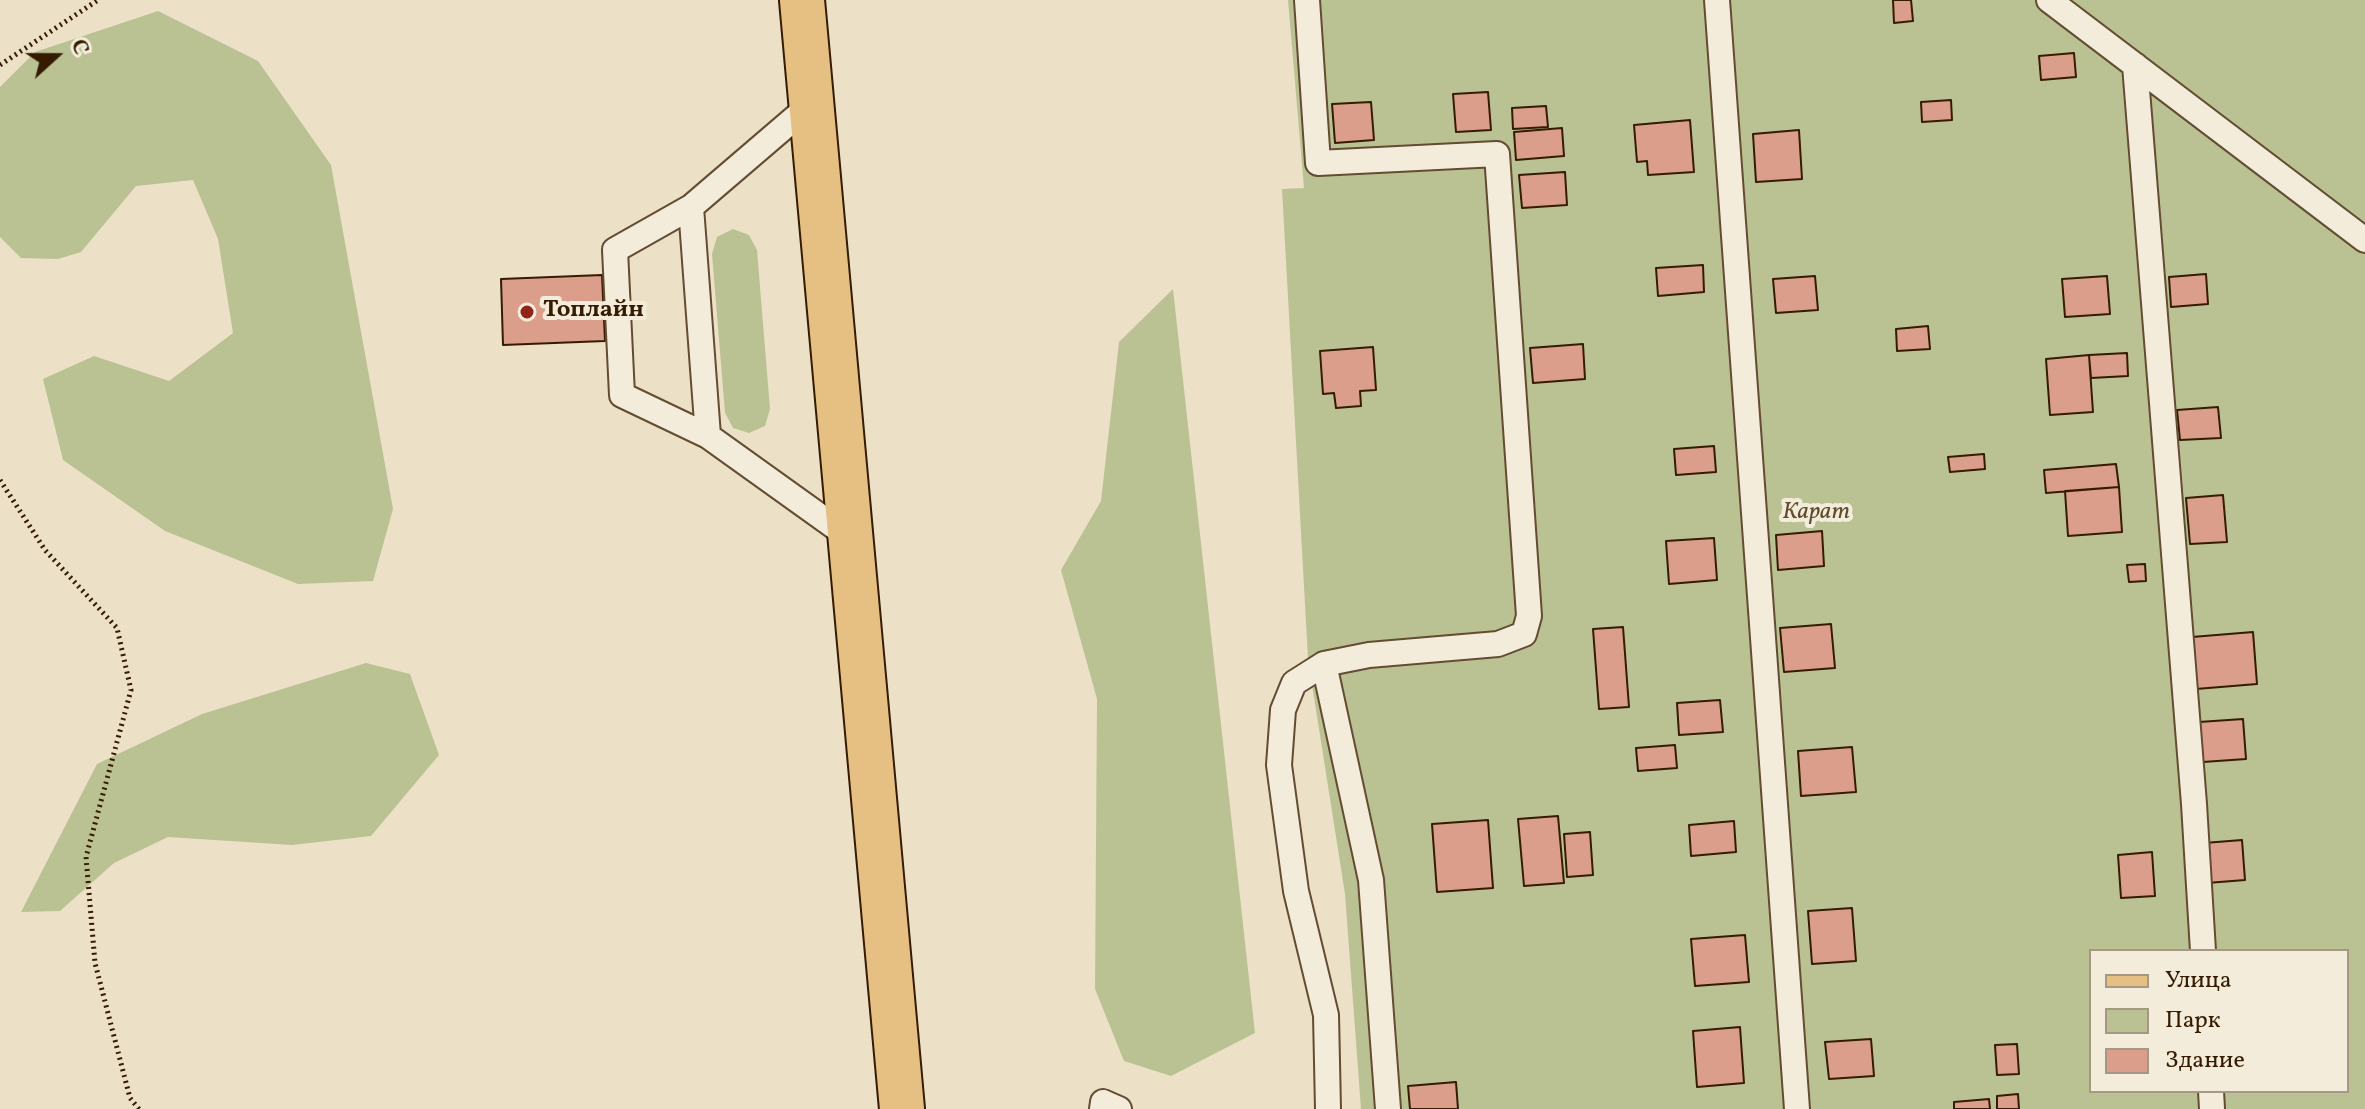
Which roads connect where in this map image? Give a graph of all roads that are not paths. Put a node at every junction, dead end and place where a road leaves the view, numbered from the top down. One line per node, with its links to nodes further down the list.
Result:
1 (802, 0): 6 (main road)
2 (1307, 0): 11 (lane)
3 (1717, 0): 18 (lane)
4 (2049, 0): 5 (lane)
5 (2135, 65): 8 (lane); 12 (lane)
6 (810, 105): 7 (lane); 10 (main road)
7 (691, 207): 9 (lane); 9 (lane)
8 (2365, 240)
9 (708, 436): 10 (lane)
10 (849, 537): 13 (main road)
11 (1324, 664): 16 (lane); 17 (lane)
12 (2203, 949)
13 (902, 1109)
14 (1102, 1109): 15 (lane)
15 (1119, 1109)
16 (1328, 1109)
17 (1388, 1109)
18 (1797, 1109)

